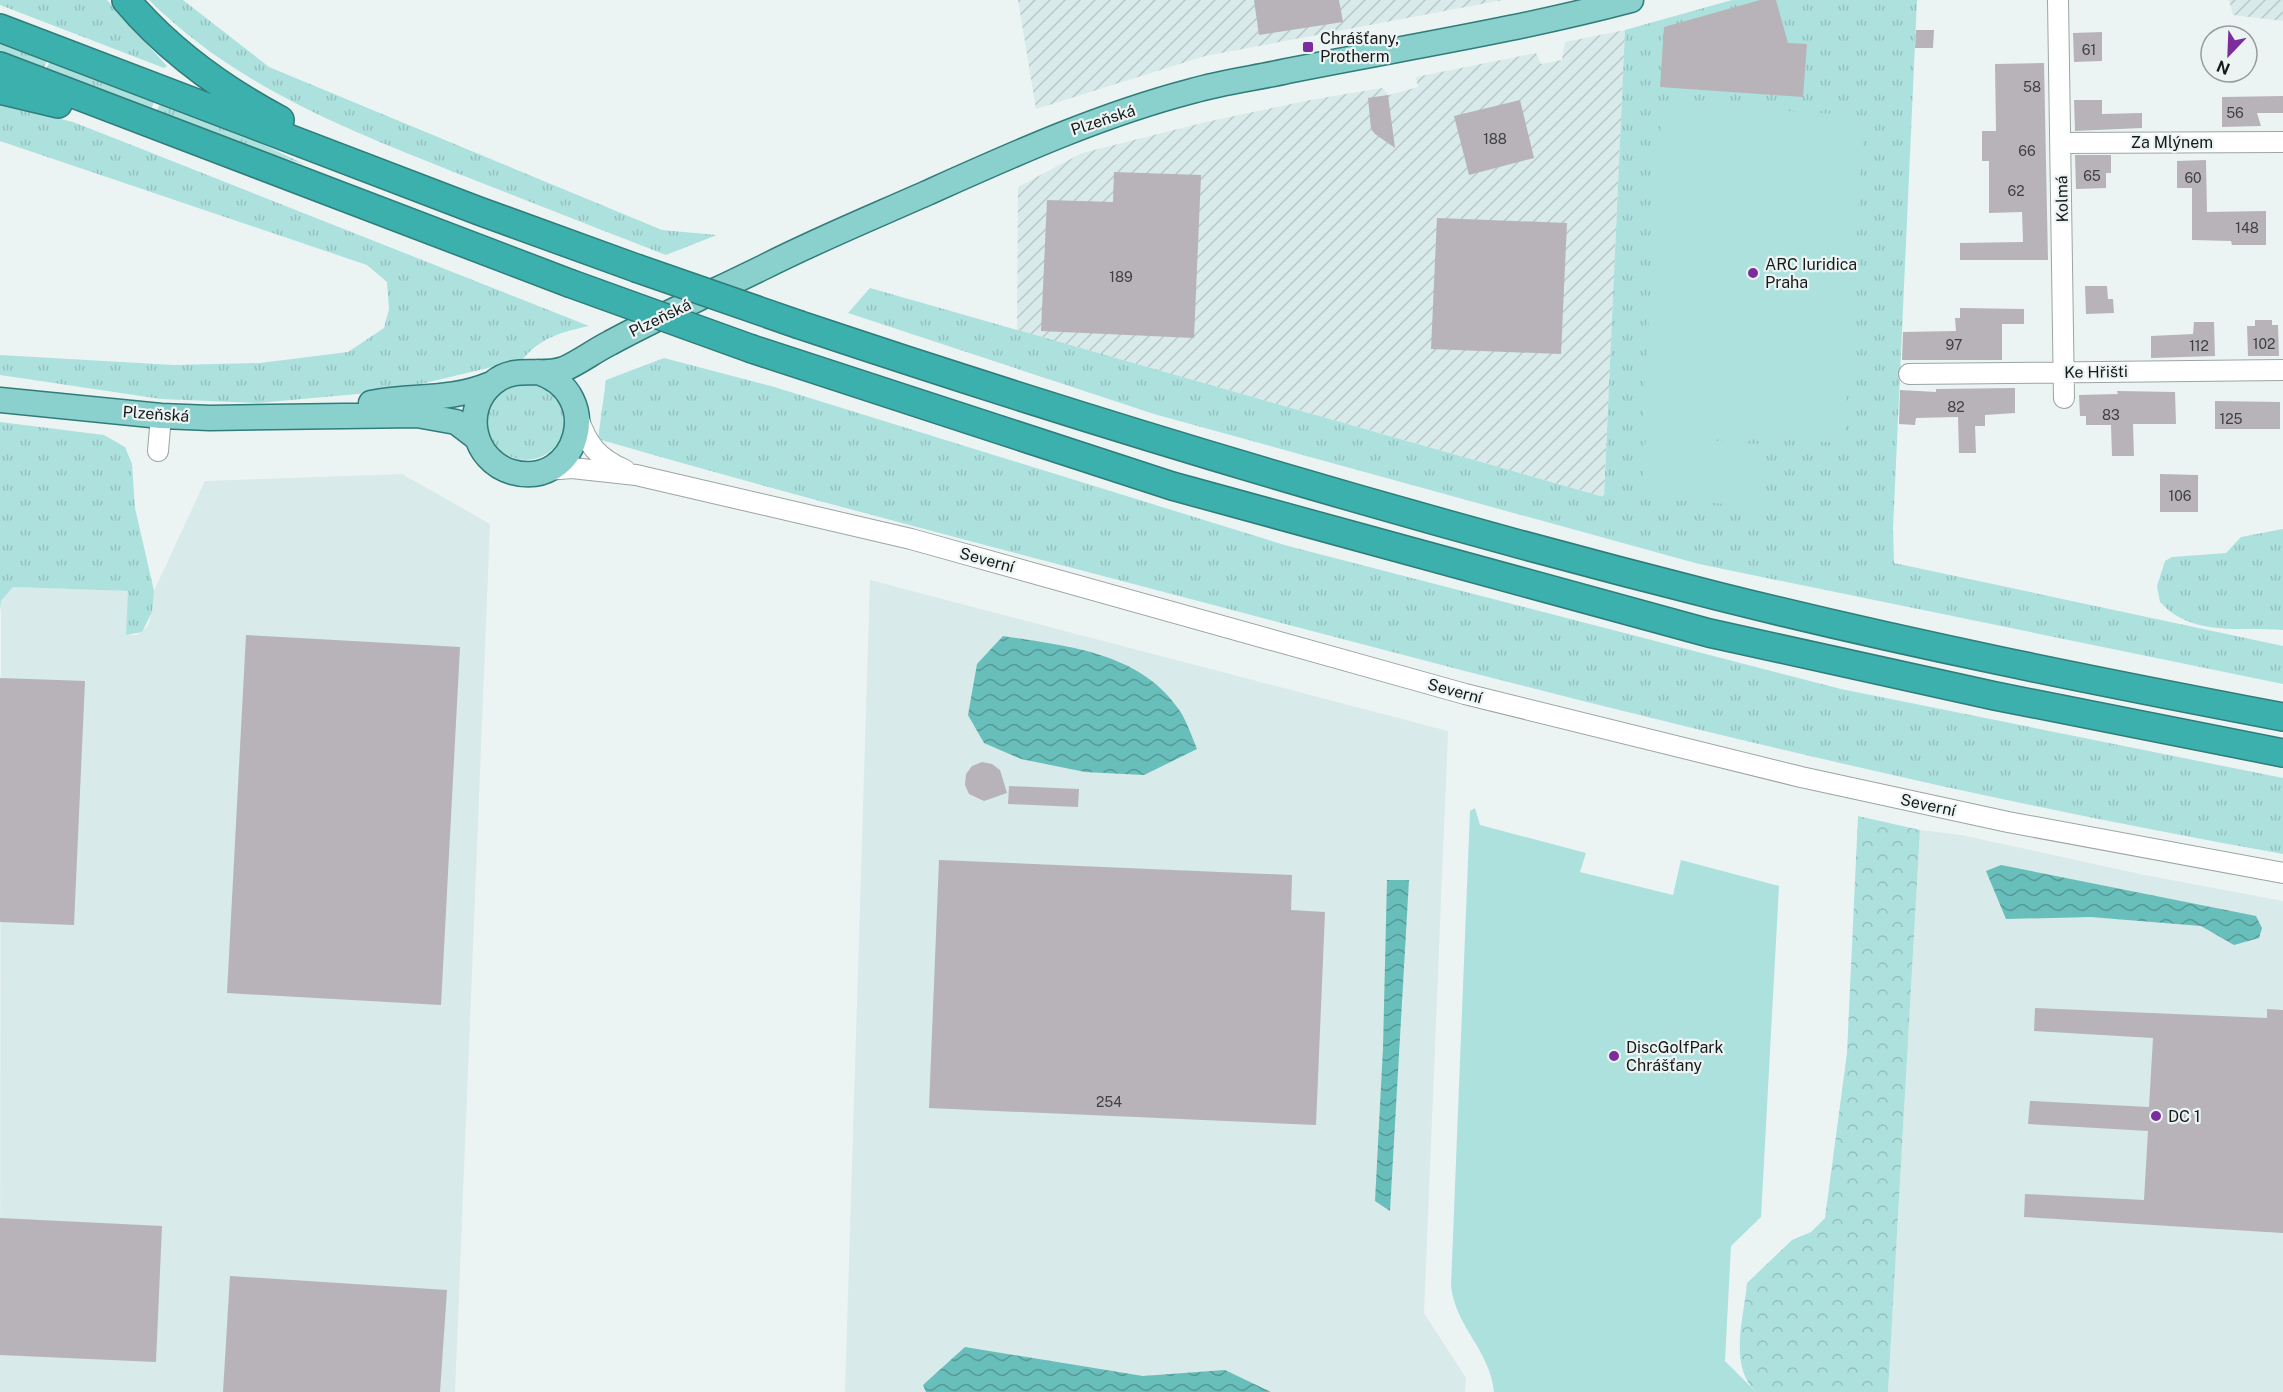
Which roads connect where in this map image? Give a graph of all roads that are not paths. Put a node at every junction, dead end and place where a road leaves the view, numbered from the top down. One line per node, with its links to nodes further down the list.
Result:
1 (126, 0): 10 (highway)
2 (1631, 0): 11 (main road, Plzeňská)
3 (2058, 0): 9 (street, Kolmá)
4 (0, 28): 10 (highway)
5 (0, 66): 7 (highway)
6 (0, 90): 7 (highway)
7 (170, 132): 27 (highway, bridge)
8 (2283, 142): 9 (street, Za Mlýnem)
9 (2061, 143): 14 (street, Kolmá)
10 (373, 171): 26 (highway, bridge)
11 (609, 343): 13 (main road, Plzeňská); 19 (main road, Plzeňská)
12 (2283, 370): 14 (street, Ke Hřišti)
13 (538, 372): 16 (main road, Plzeňská); 19 (main road)
14 (2064, 372): 15 (street, Ke Hřišti); 17 (street, Kolmá)
15 (1909, 374)
16 (491, 384): 20 (main road, Plzeňská); 22 (main road)
17 (2064, 398)
18 (0, 400): 21 (main road, Plzeňská)
19 (577, 413): 24 (main road, Plzeňská); 25 (street, Severní)
20 (313, 415): 21 (main road, Plzeňská); 22 (main road, Plzeňská)
21 (161, 416): 23 (street)
22 (477, 438): 24 (main road, Plzeňská)
23 (158, 451)
24 (547, 470): 25 (street, Severní)
25 (636, 475): 28 (street, Severní)
26 (2283, 717)
27 (2283, 753)
28 (2283, 873)

